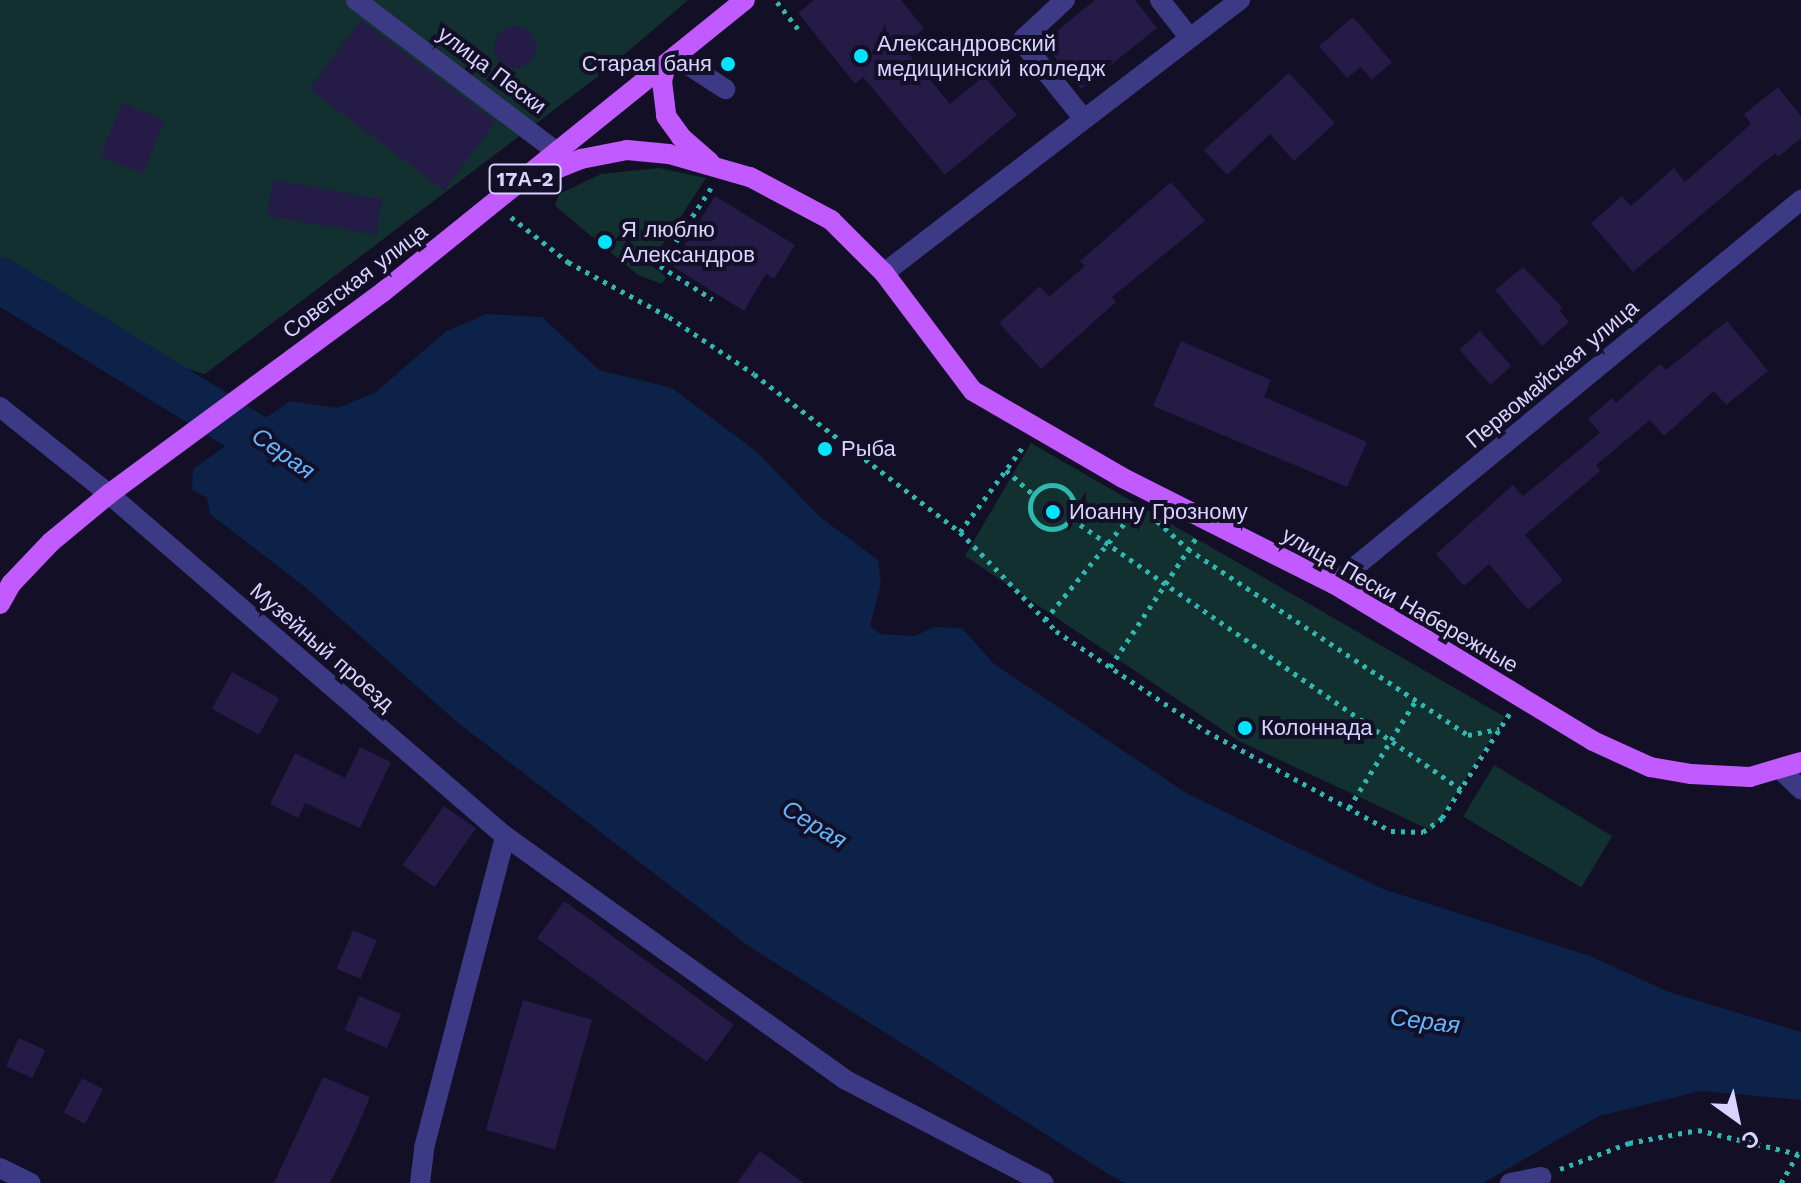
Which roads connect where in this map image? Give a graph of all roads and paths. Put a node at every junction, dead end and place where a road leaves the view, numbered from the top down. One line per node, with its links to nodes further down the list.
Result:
1 (356, 0): 12 (street, улица Пески)
2 (745, 0): 9 (main road, Советская улица / 17А-2)
3 (1065, 0): 11 (street)
4 (1160, 0): 8 (street)
5 (1240, 0): 8 (street)
6 (777, 2): 7 (path)
7 (798, 29)
8 (1189, 37): 11 (street)
9 (671, 61): 10 (street); 12 (main road, Советская улица / 17А-2); 13 (main road, улица Пески Набережные)
10 (725, 89)
11 (1083, 118): 17 (street)
12 (558, 153): 14 (main road, Советская улица / 17А-2)
13 (716, 169): 14 (main road, улица Пески Набережные); 17 (main road, улица Пески Набережные); 18 (path)
14 (519, 184): 22 (main road, Советская улица / 17А-2)
15 (1801, 200): 32 (street, Первомайская улица)
16 (511, 217): 28 (path)
17 (884, 273): 32 (main road, улица Пески Набережные)
18 (712, 299)
19 (0, 407): 22 (street, Музейный проезд)
20 (1031, 437): 21 (path)
21 (1006, 470): 23 (path); 28 (path)
22 (109, 494): 33 (main road, Советская улица / 17А-2); 45 (street, Музейный проезд)
23 (1034, 495): 26 (path); 26 (path)
24 (1145, 498): 29 (path)
25 (1150, 508): 30 (path)
26 (1072, 519): 29 (path)
27 (1203, 527): 30 (path)
28 (960, 532): 34 (path)
29 (1108, 544): 31 (path); 34 (path)
30 (1188, 549): 31 (path); 37 (path)
31 (1165, 584): 35 (path); 39 (path)
32 (1334, 584): 36 (main road, улица Пески Набережные)
33 (0, 604)
34 (1045, 620): 35 (path)
35 (1110, 667): 44 (path)
36 (1520, 697): 38 (path); 41 (main road, улица Пески Набережные)
37 (1416, 700): 38 (path); 39 (path)
38 (1499, 728): 42 (path)
39 (1392, 740): 42 (path); 44 (path)
40 (1801, 762): 41 (main road, улица Пески Набережные)
41 (1781, 770): 43 (street)
42 (1461, 789): 44 (path)
43 (1801, 789)
44 (1349, 808)
45 (505, 836): 50 (street); 51 (street, Музейный проезд)
46 (1800, 1151): 48 (path); 53 (path)
47 (0, 1168): 49 (street)
48 (1541, 1177): 52 (street)
49 (31, 1183)
50 (420, 1183)
51 (1044, 1183)
52 (1510, 1183)
53 (1781, 1183)

